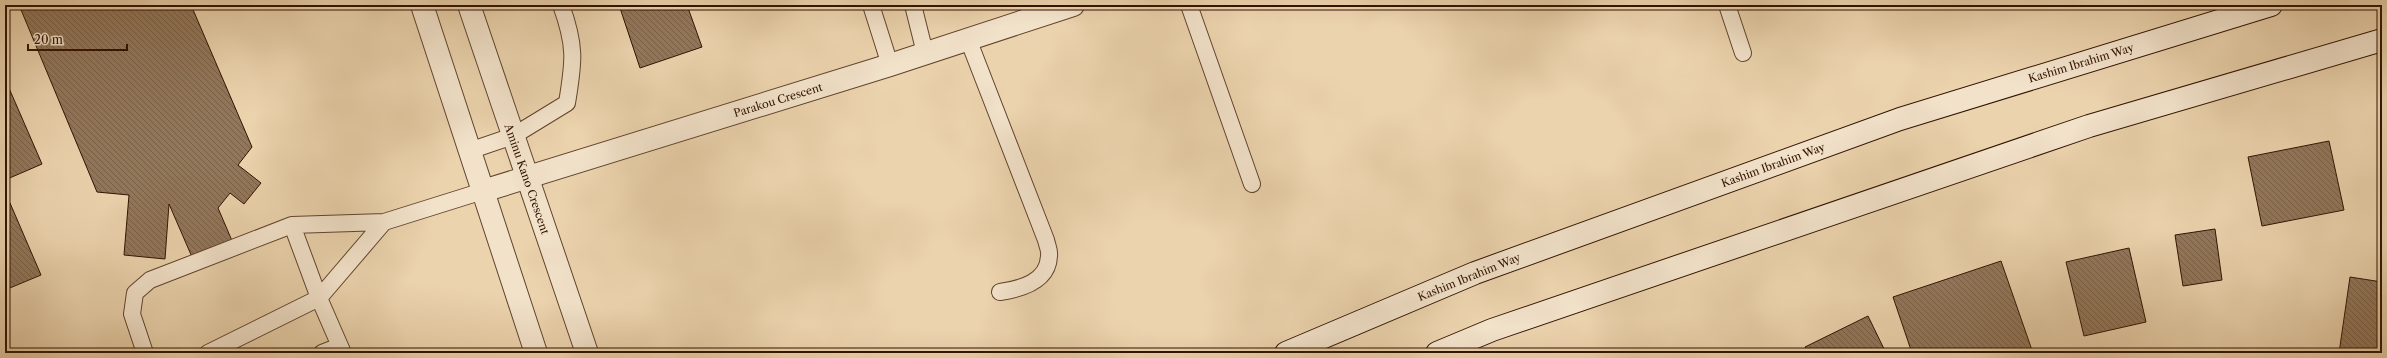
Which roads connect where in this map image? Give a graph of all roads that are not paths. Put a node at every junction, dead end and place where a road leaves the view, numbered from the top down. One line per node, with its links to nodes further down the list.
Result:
1 (422, 5): 16 (main road)
2 (469, 5): 15 (main road, Aminu Kano Crescent)
3 (561, 5): 15 (lane)
4 (870, 5): 14 (lane)
5 (913, 5): 13 (lane)
6 (1073, 5): 10 (main road, Parakou Crescent)
7 (1190, 5): 18 (lane)
8 (1727, 5): 12 (lane)
9 (2271, 5): 30 (main road, Kashim Ibrahim Way)
10 (968, 39): 13 (main road, Parakou Crescent); 22 (lane)
11 (2382, 40): 31 (main road)
12 (1743, 53)
13 (925, 54): 14 (main road, Parakou Crescent)
14 (890, 65): 17 (main road, Parakou Crescent)
15 (513, 136): 16 (lane); 17 (main road, Aminu Kano Crescent)
16 (469, 151): 19 (main road)
17 (527, 178): 19 (main road, Parakou Crescent); 29 (main road, Aminu Kano Crescent)
18 (1252, 184)
19 (483, 191): 20 (lane); 28 (main road)
20 (384, 222): 21 (lane); 23 (lane)
21 (292, 225): 23 (lane); 25 (lane)
22 (1000, 292)
23 (319, 298): 24 (lane); 26 (lane)
24 (341, 349): 27 (lane)
25 (145, 353)
26 (208, 353)
27 (322, 353)
28 (536, 353)
29 (587, 353)
30 (1286, 353)
31 (1437, 353)

